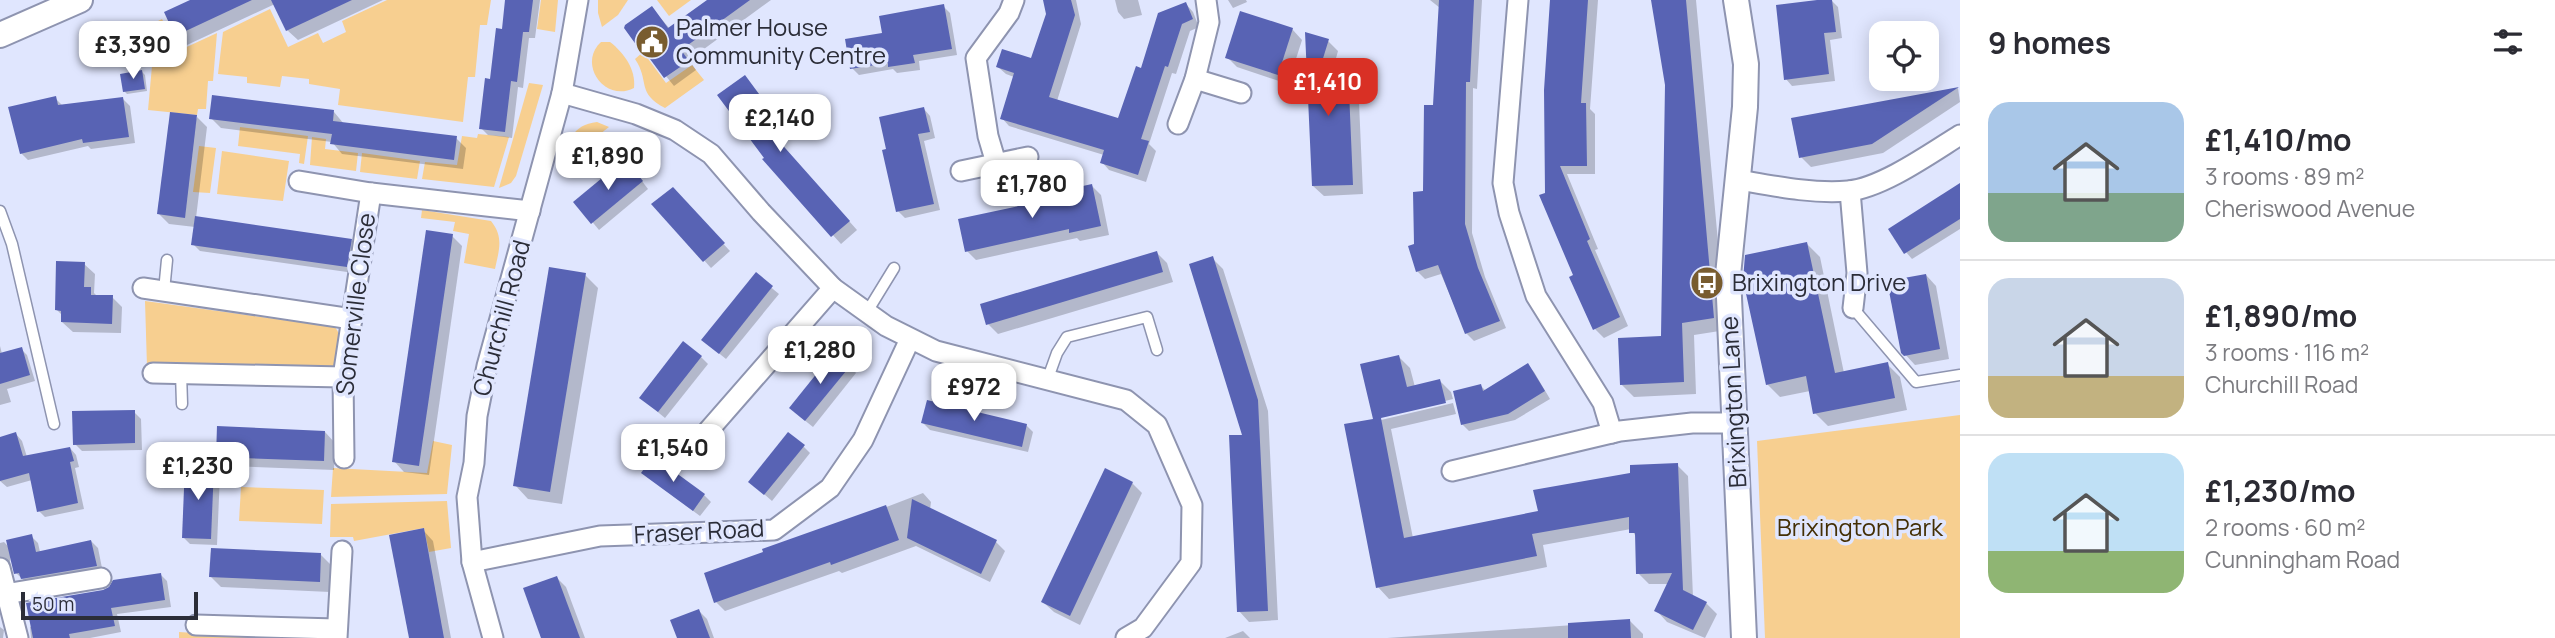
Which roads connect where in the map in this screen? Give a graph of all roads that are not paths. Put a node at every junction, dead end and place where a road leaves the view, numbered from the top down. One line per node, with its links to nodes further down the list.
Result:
1 (80, 0): 7 (street)
2 (578, 0): 9 (street, Churchill Road)
3 (1014, 0): 14 (street)
4 (1206, 0): 8 (street)
5 (1518, 0): 41 (street)
6 (1736, 0): 16 (street, Brixington Lane)
7 (0, 35)
8 (1195, 79): 10 (street); 11 (street)
9 (562, 93): 21 (street, Churchill Road); 25 (street)
10 (1241, 93)
11 (1178, 124)
12 (1960, 135): 18 (street)
13 (1028, 157): 14 (street)
14 (996, 163): 15 (street)
15 (961, 171)
16 (1739, 180): 18 (street); 38 (street, Brixington Lane)
17 (299, 181): 19 (street, Somerville Close)
18 (1850, 191): 27 (street)
19 (370, 193): 21 (street, Somerville Close); 29 (street, Somerville Close)
20 (0, 211): 39 (lane)
21 (530, 211): 45 (street, Churchill Road)
22 (167, 260): 26 (lane)
23 (894, 268): 28 (lane)
24 (143, 288): 26 (street)
25 (833, 288): 28 (street); 40 (street)
26 (164, 291): 29 (street)
27 (1853, 309): 34 (lane)
28 (867, 312): 30 (street)
29 (352, 319): 35 (street, Somerville Close)
30 (910, 340): 36 (street); 45 (street, Fraser Road)
31 (1157, 350): 36 (lane)
32 (153, 373): 33 (street)
33 (181, 373): 35 (street); 37 (lane)
34 (1960, 375)
35 (343, 377): 42 (street, Somerville Close)
36 (1048, 378): 53 (street)
37 (181, 404)
38 (1735, 423): 41 (street); 54 (street, Brixington Lane)
39 (54, 424)
40 (708, 430)
41 (1612, 433): 43 (street)
42 (344, 458)
43 (1452, 471)
44 (342, 551): 50 (street)
45 (472, 562): 52 (street, Churchill Road)
46 (0, 568): 48 (street)
47 (101, 578): 48 (street)
48 (3, 594): 51 (street)
49 (196, 625): 50 (street)
50 (337, 634)
51 (18, 638)
52 (493, 638)
53 (1126, 638)
54 (1744, 638)

